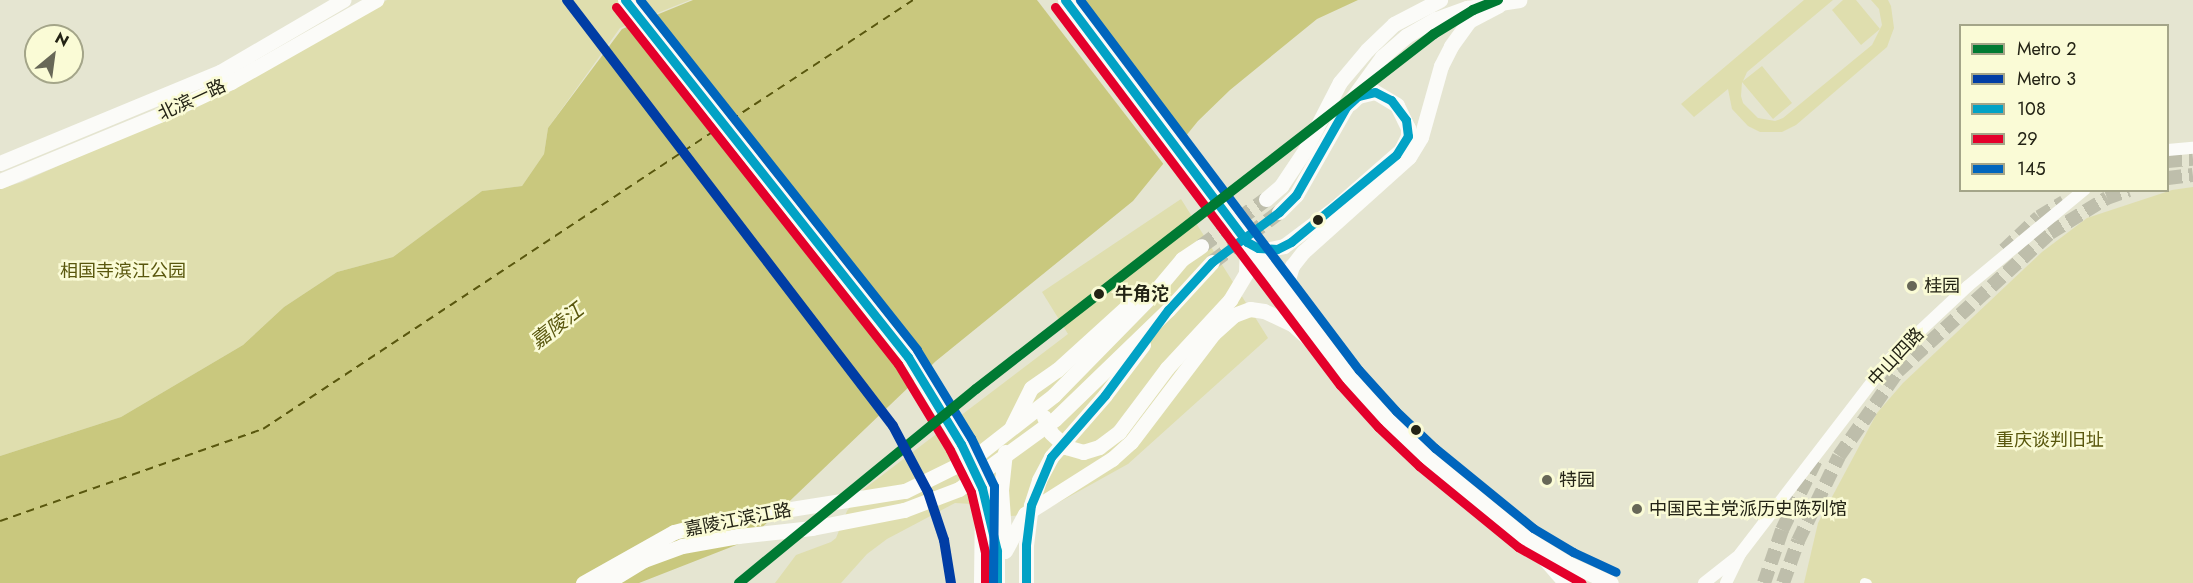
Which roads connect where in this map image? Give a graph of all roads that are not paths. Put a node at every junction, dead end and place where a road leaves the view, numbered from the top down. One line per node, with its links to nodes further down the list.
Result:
1 (343, 0): 11 (main road, 北滨一路)
2 (376, 0): 12 (main road, 北滨一路)
3 (625, 0): 25 (main road)
4 (1065, 0): 17 (main road)
5 (1440, 0): 14 (main road)
6 (1519, 0): 7 (main road)
7 (1499, 5): 8 (main road); 24 (main road)
8 (1346, 107): 15 (main road); 16 (main road)
9 (2193, 148): 10 (street)
10 (2169, 150)
11 (0, 163)
12 (0, 181)
13 (2082, 192): 28 (street, 中山四路)
14 (1266, 199)
15 (1336, 207): 17 (main road); 19 (main road)
16 (1279, 212)
17 (1247, 242): 19 (main road); 23 (main road)
18 (1200, 246): 20 (main road)
19 (1257, 255): 24 (main road)
20 (1182, 259): 23 (main road); 29 (main road, 嘉陵江滨江路)
21 (1212, 262): 22 (main road)
22 (1168, 310): 30 (main road, 嘉陵江滨江路); 34 (main road)
23 (1057, 370): 27 (main road)
24 (1350, 378): 26 (main road); 27 (main road)
25 (982, 488): 27 (main road); 31 (main road)
26 (1526, 538): 35 (main road); 36 (main road)
27 (1001, 551): 32 (main road); 33 (main road)
28 (1740, 554): 37 (street); 38 (street)
29 (583, 583)
30 (606, 583)
31 (981, 583)
32 (997, 583)
33 (1002, 583)
34 (1026, 583)
35 (1565, 583)
36 (1611, 583)
37 (1704, 583)
38 (1726, 583)

